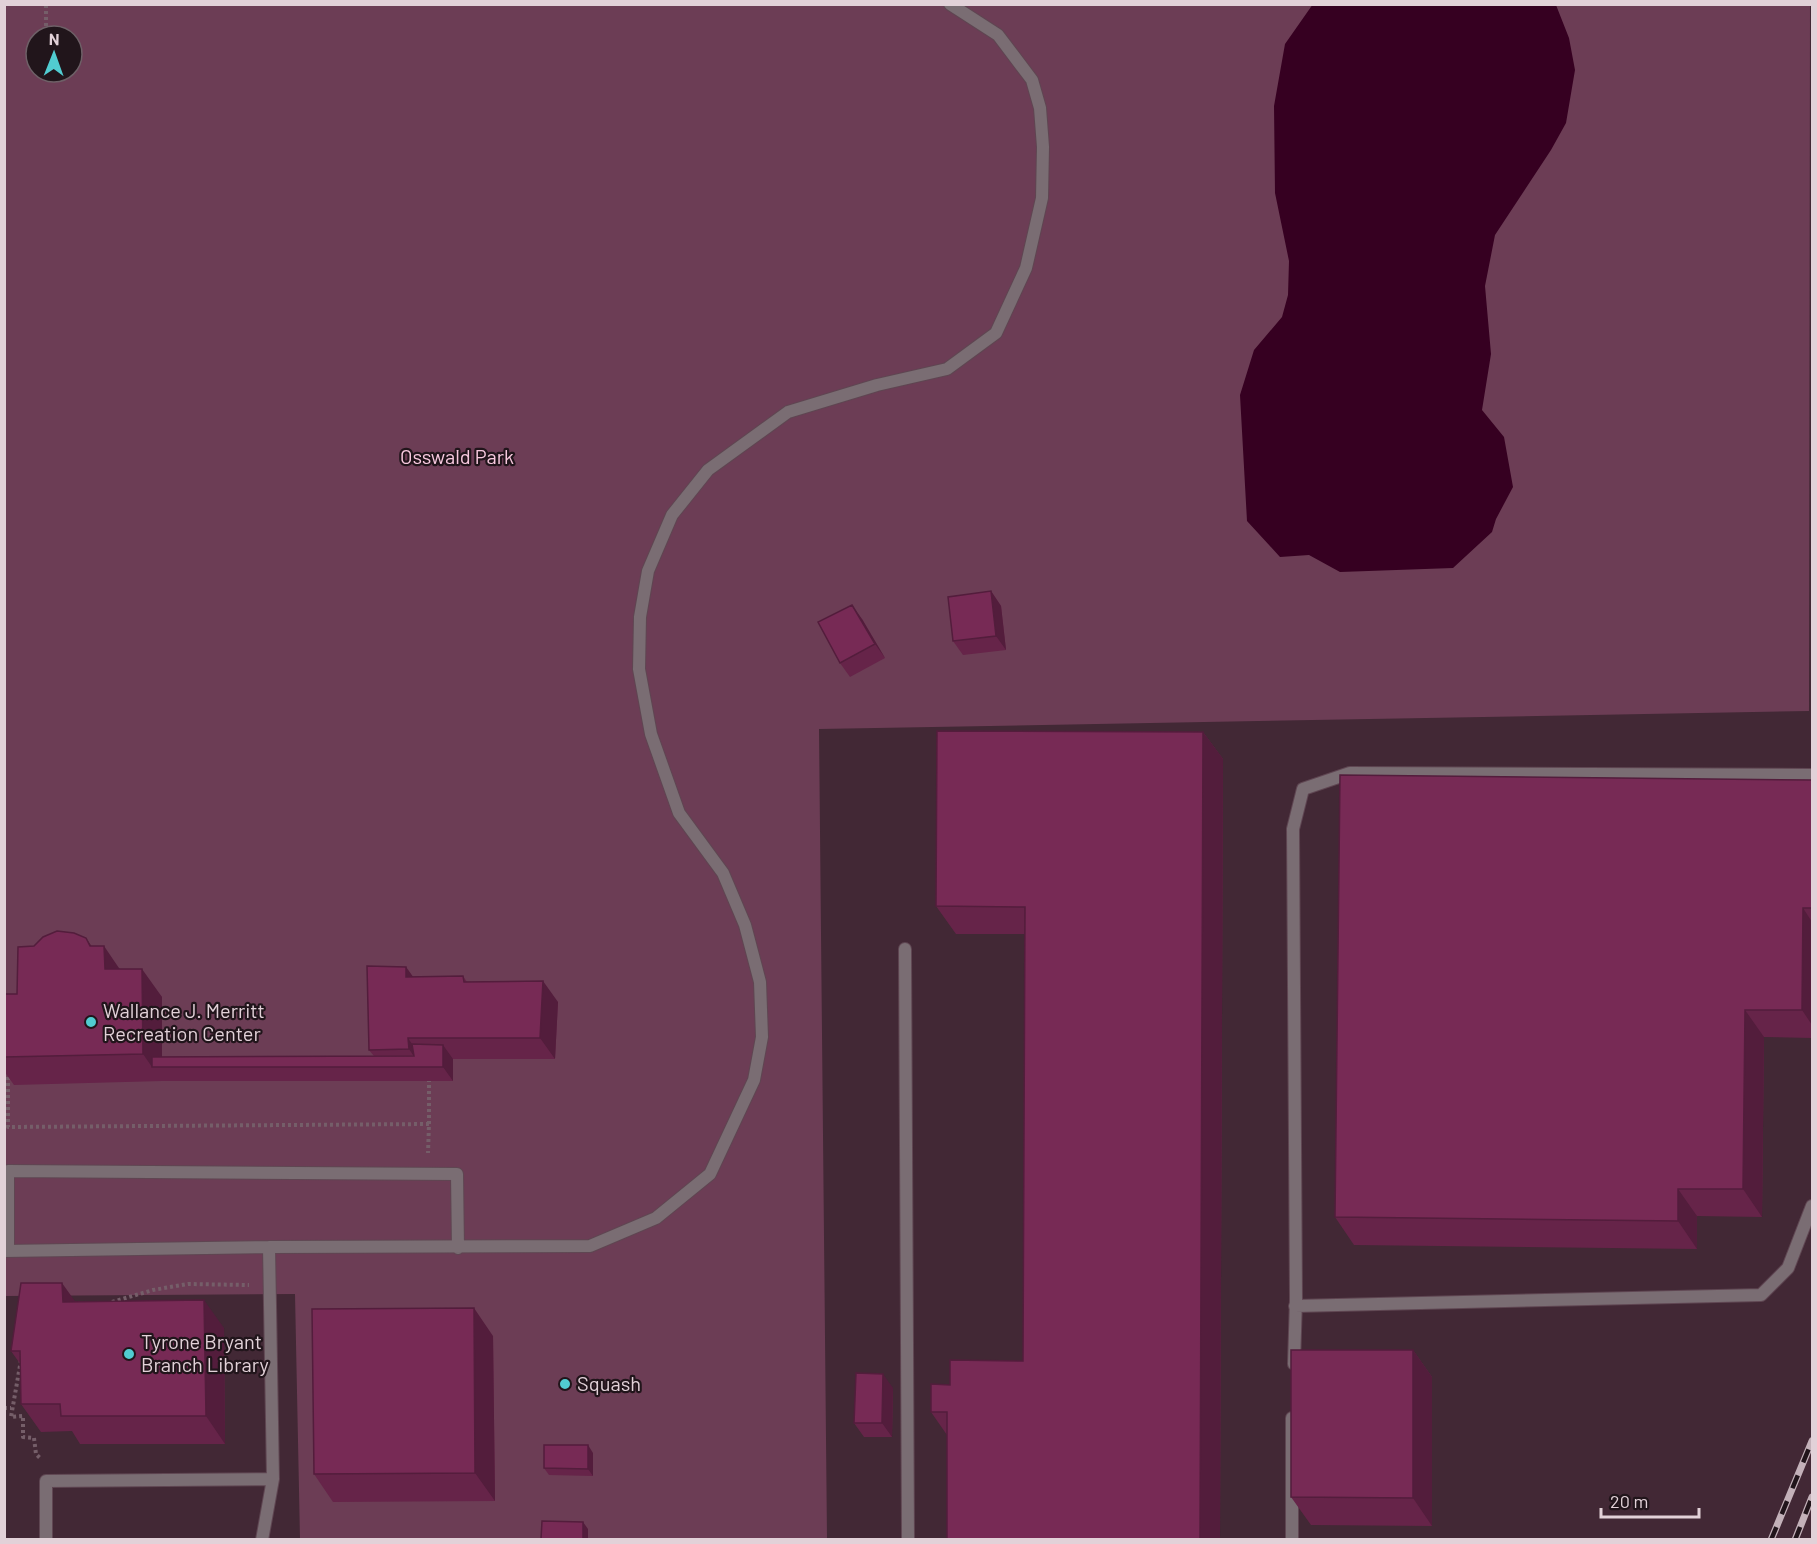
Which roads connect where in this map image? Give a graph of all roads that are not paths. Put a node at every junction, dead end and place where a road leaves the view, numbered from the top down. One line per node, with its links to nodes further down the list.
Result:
1 (950, 4): 6 (lane)
2 (1812, 775): 8 (lane)
3 (905, 949): 14 (lane)
4 (1812, 1206): 8 (lane)
5 (269, 1247): 6 (lane); 7 (lane); 11 (lane)
6 (458, 1248): 7 (lane)
7 (6, 1251)
8 (1295, 1306): 9 (lane)
9 (1293, 1374)
10 (1292, 1408): 15 (lane)
11 (273, 1479): 12 (lane); 13 (lane)
12 (46, 1539)
13 (262, 1539)
14 (908, 1539)
15 (1292, 1539)

